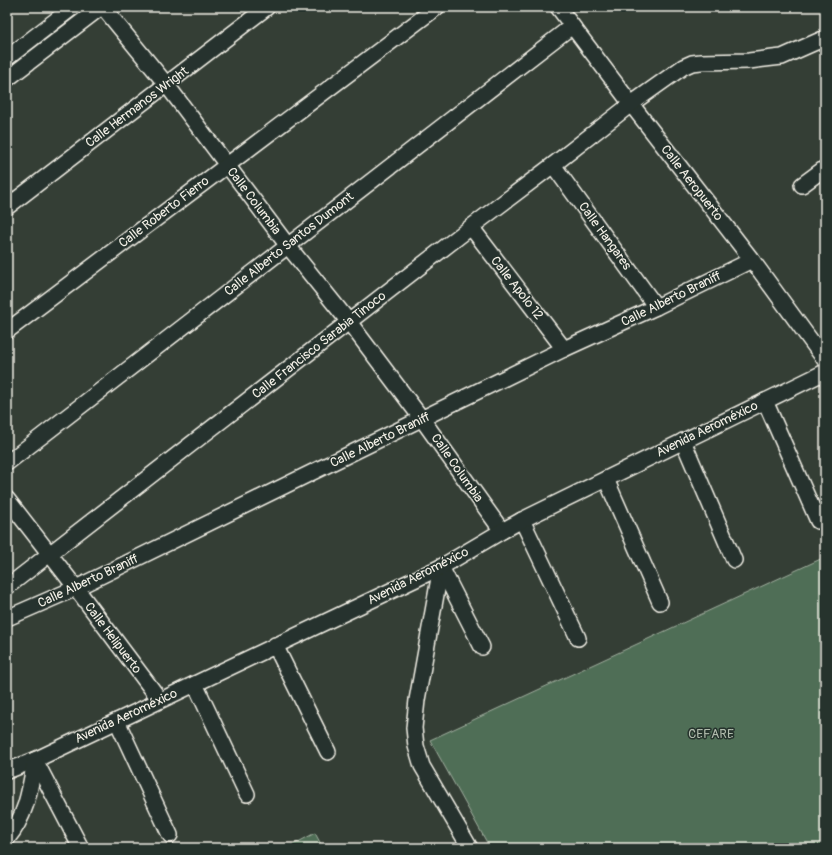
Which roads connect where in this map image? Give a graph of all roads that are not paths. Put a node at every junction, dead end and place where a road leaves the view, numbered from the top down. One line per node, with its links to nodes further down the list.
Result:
1 (73, 7): 8 (street)
2 (102, 7): 9 (street); 10 (street, Calle Columbia)
3 (268, 7): 10 (street, Calle Hermanos Wright)
4 (437, 7): 12 (street, Calle Roberto Fierro)
5 (558, 7): 6 (street, Calle Aeropuerto)
6 (572, 26): 11 (street, Calle Aeropuerto); 18 (street, Calle Alberto Santos Dumont)
7 (825, 38): 11 (street, Calle Francisco Sarabia Tinoco)
8 (7, 58)
9 (7, 79)
10 (166, 84): 12 (street, Calle Columbia); 16 (street, Calle Hermanos Wright)
11 (631, 104): 13 (street, Calle Francisco Sarabia Tinoco); 19 (street, Calle Aeropuerto)
12 (227, 165): 18 (street, Calle Columbia); 22 (street, Calle Roberto Fierro)
13 (553, 166): 17 (street, Calle Francisco Sarabia Tinoco); 20 (street, Calle Hangares)
14 (825, 168): 15 (street)
15 (802, 185)
16 (7, 207)
17 (471, 228): 21 (street, Calle Francisco Sarabia Tinoco); 23 (street, Calle Apolo 12)
18 (288, 246): 21 (street, Calle Columbia); 29 (street, Calle Alberto Santos Dumont)
19 (752, 260): 20 (street, Calle Alberto Braniff); 24 (street, Calle Aeropuerto)
20 (656, 307): 23 (street, Calle Alberto Braniff)
21 (349, 322): 27 (street, Calle Columbia); 35 (street, Calle Francisco Sarabia Tinoco)
22 (7, 331)
23 (564, 349): 27 (street, Calle Alberto Braniff)
24 (825, 360)
25 (825, 372): 26 (street, Avenida Aeroméxico)
26 (765, 401): 28 (street, Avenida Aeroméxico); 33 (street)
27 (422, 419): 34 (street, Calle Columbia); 39 (street, Calle Alberto Braniff)
28 (683, 441): 30 (street, Avenida Aeroméxico); 36 (street)
29 (7, 463)
30 (606, 479): 32 (street, Avenida Aeroméxico); 40 (street)
31 (7, 500): 35 (street, Calle Helipuerto)
32 (522, 520): 34 (street, Avenida Aeroméxico); 42 (street)
33 (818, 521)
34 (502, 531): 37 (street, Avenida Aeroméxico)
35 (48, 554): 38 (street, Calle Francisco Sarabia Tinoco); 39 (street, Calle Helipuerto)
36 (734, 560)
37 (441, 567): 43 (street, Avenida Aeroméxico); 44 (street); 55 (street)
38 (7, 587)
39 (76, 588): 41 (street, Calle Alberto Braniff); 46 (street, Calle Helipuerto)
40 (660, 602)
41 (7, 618)
42 (578, 638)
43 (276, 645): 45 (street, Avenida Aeroméxico); 48 (street)
44 (482, 647)
45 (195, 684): 46 (street, Avenida Aeroméxico); 51 (street)
46 (160, 700): 47 (street, Avenida Aeroméxico)
47 (117, 721): 49 (street, Avenida Aeroméxico); 52 (street)
48 (328, 752)
49 (35, 760): 50 (street, Avenida Aeroméxico); 53 (street); 54 (street)
50 (7, 771)
51 (247, 794)
52 (170, 835)
53 (7, 839)
54 (81, 848)
55 (470, 848)

